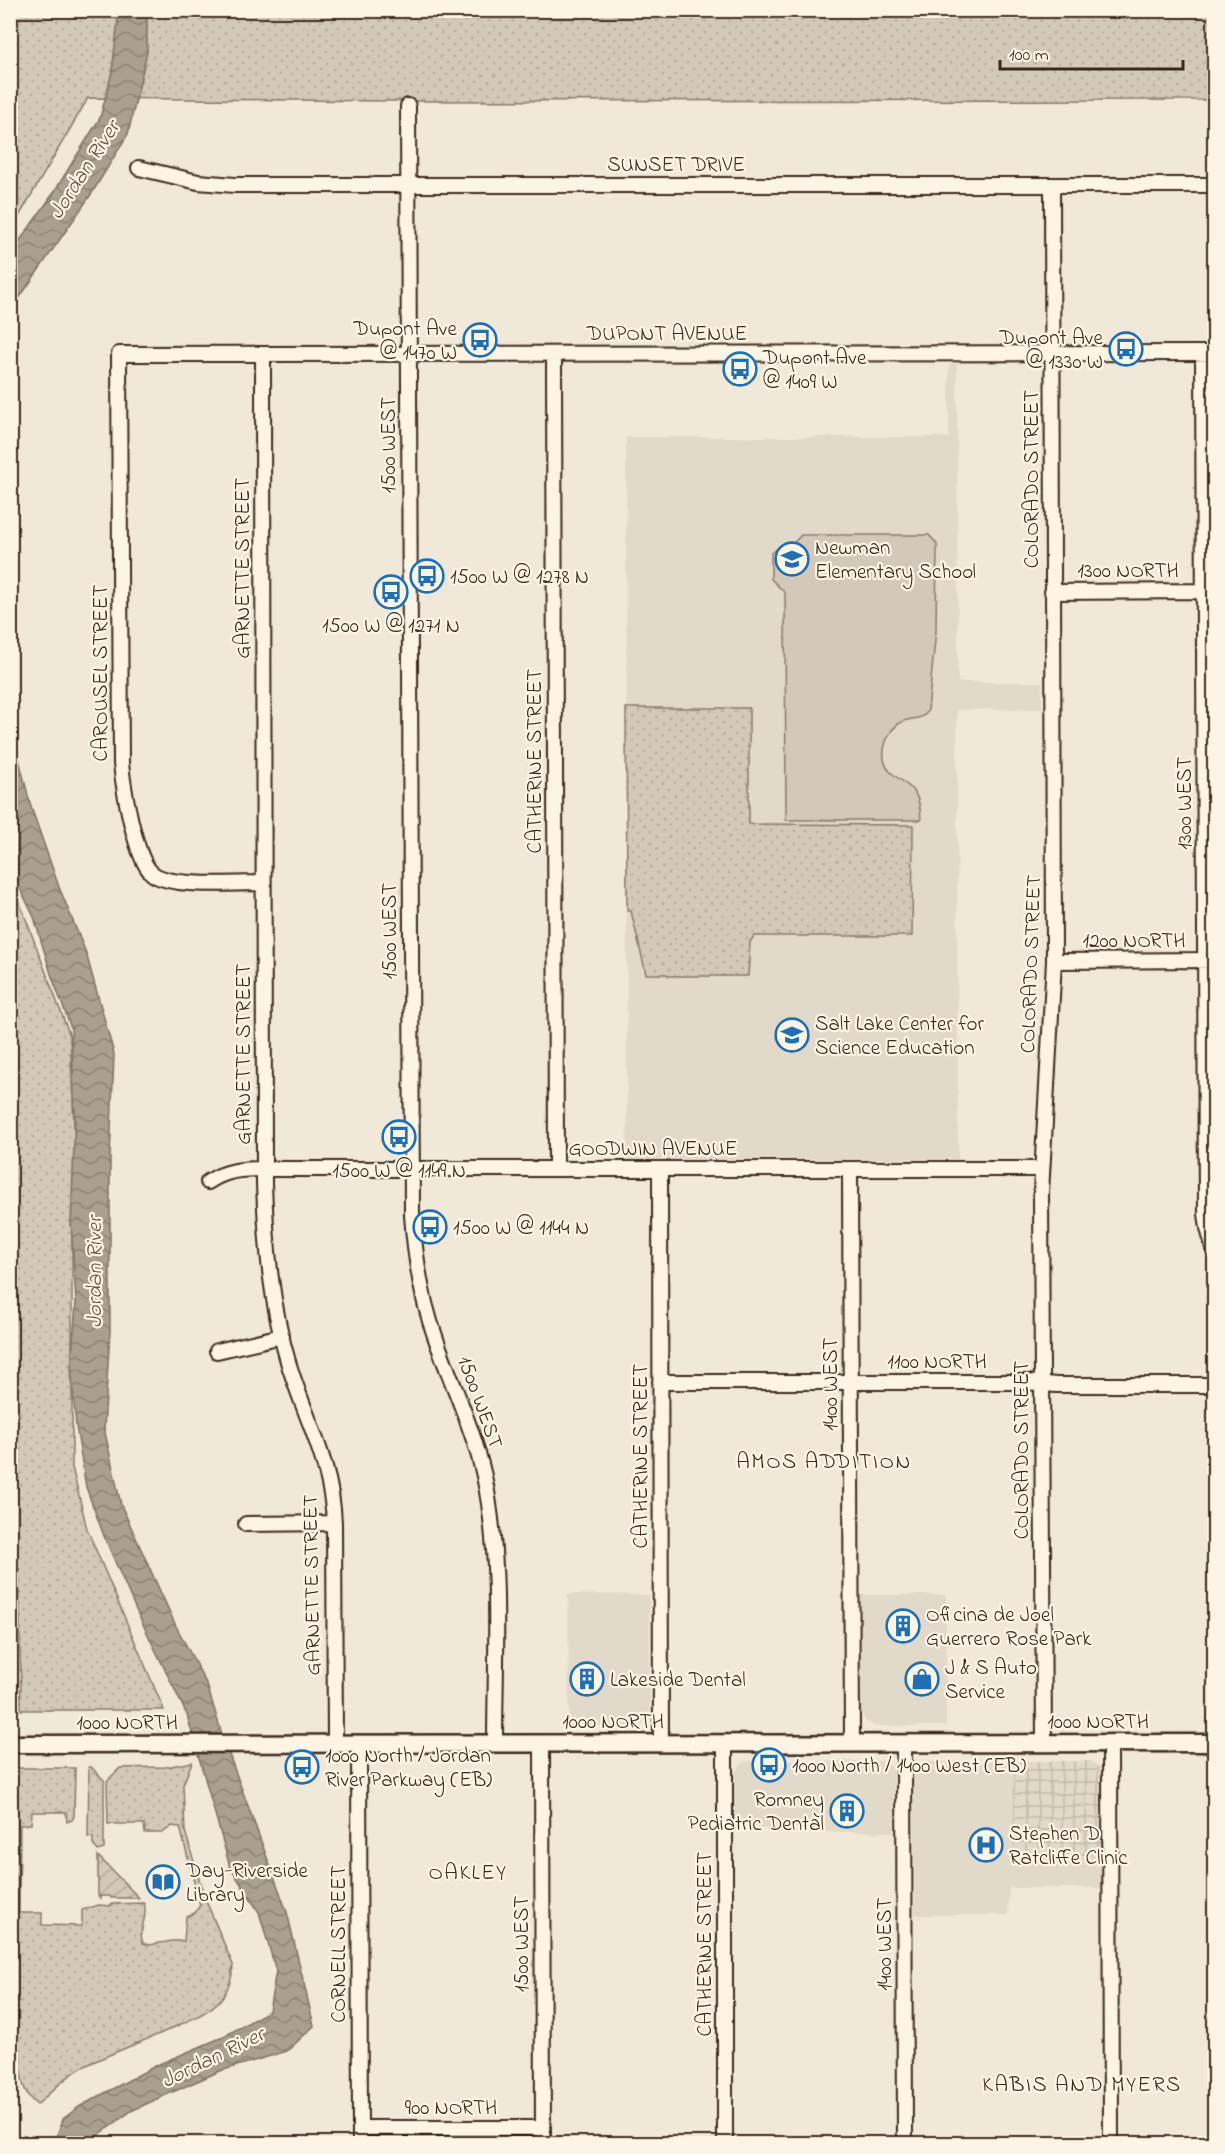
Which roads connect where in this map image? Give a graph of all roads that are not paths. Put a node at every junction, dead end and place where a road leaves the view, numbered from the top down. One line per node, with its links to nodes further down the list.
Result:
1 (408, 106): 3 (street, 1500 WEST)
2 (139, 168): 3 (street, SUNSET DRIVE)
3 (408, 185): 4 (street, SUNSET DRIVE); 10 (street, 1500 WEST)
4 (1052, 185): 5 (street, SUNSET DRIVE); 6 (street, COLORADO STREET)
5 (1215, 185)
6 (1052, 353): 7 (street, DUPONT AVENUE); 11 (street, DUPONT AVENUE); 13 (street, COLORADO STREET)
7 (1209, 353): 12 (street, 1300 WEST)
8 (119, 354): 9 (street, DUPONT AVENUE); 14 (street, CAROUSEL STREET)
9 (263, 354): 10 (street, DUPONT AVENUE); 14 (street, GARNETTE STREET)
10 (409, 354): 11 (street, DUPONT AVENUE); 18 (street, 1500 WEST)
11 (554, 354): 19 (street, CATHERINE STREET)
12 (1204, 591): 13 (street, 1300 NORTH); 15 (street, 1300 WEST)
13 (1052, 592): 16 (street, COLORADO STREET)
14 (263, 883): 17 (street, GARNETTE STREET)
15 (1210, 960): 16 (street, 1200 NORTH); 24 (street, 1300 WEST)
16 (1054, 961): 22 (street, COLORADO STREET)
17 (264, 1169): 18 (street, GOODWIN AVENUE); 23 (street, GOODWIN AVENUE); 25 (street, GARNETTE STREET)
18 (411, 1169): 19 (street, GOODWIN AVENUE); 39 (street, 1500 WEST)
19 (556, 1169): 20 (street, GOODWIN AVENUE)
20 (660, 1169): 21 (street, GOODWIN AVENUE); 27 (street, CATHERINE STREET)
21 (850, 1169): 22 (street, GOODWIN AVENUE); 28 (street, 1400 WEST)
22 (1042, 1169): 29 (street, COLORADO STREET)
23 (208, 1182)
24 (1215, 1251)
25 (282, 1336): 26 (street); 31 (street, GARNETTE STREET)
26 (217, 1351)
27 (660, 1382): 28 (street, 1100 NORTH); 41 (street, CATHERINE STREET)
28 (851, 1382): 29 (street, 1100 NORTH); 33 (street, 1400 WEST)
29 (1042, 1383): 30 (street, 1100 NORTH); 44 (street, COLORADO STREET)
30 (1215, 1385)
31 (334, 1523): 32 (street); 37 (street, GARNETTE STREET)
32 (246, 1524)
33 (852, 1743): 42 (street, 1000 NORTH); 43 (street, 1000 NORTH)
34 (1110, 1743): 35 (street, 1000 NORTH); 44 (street, 1000 NORTH); 51 (street)
35 (1215, 1743)
36 (10, 1744): 37 (street, 1000 NORTH)
37 (334, 1744): 38 (street, 1000 NORTH)
38 (359, 1744): 39 (street, 1000 NORTH); 45 (street, CORNELL STREET)
39 (495, 1744): 40 (street, 1000 NORTH)
40 (542, 1744): 41 (street, 1000 NORTH); 46 (street, 1500 WEST)
41 (661, 1744): 42 (street, 1000 NORTH)
42 (725, 1744): 49 (street, CATHERINE STREET)
43 (904, 1744): 44 (street, 1000 NORTH); 50 (street, 1400 WEST)
44 (1044, 1744)
45 (360, 2128): 46 (street, 900 NORTH); 47 (street, CORNELL STREET)
46 (543, 2128): 48 (street, 1500 WEST)
47 (360, 2144)
48 (543, 2144)
49 (725, 2144)
50 (905, 2144)
51 (1111, 2144)

